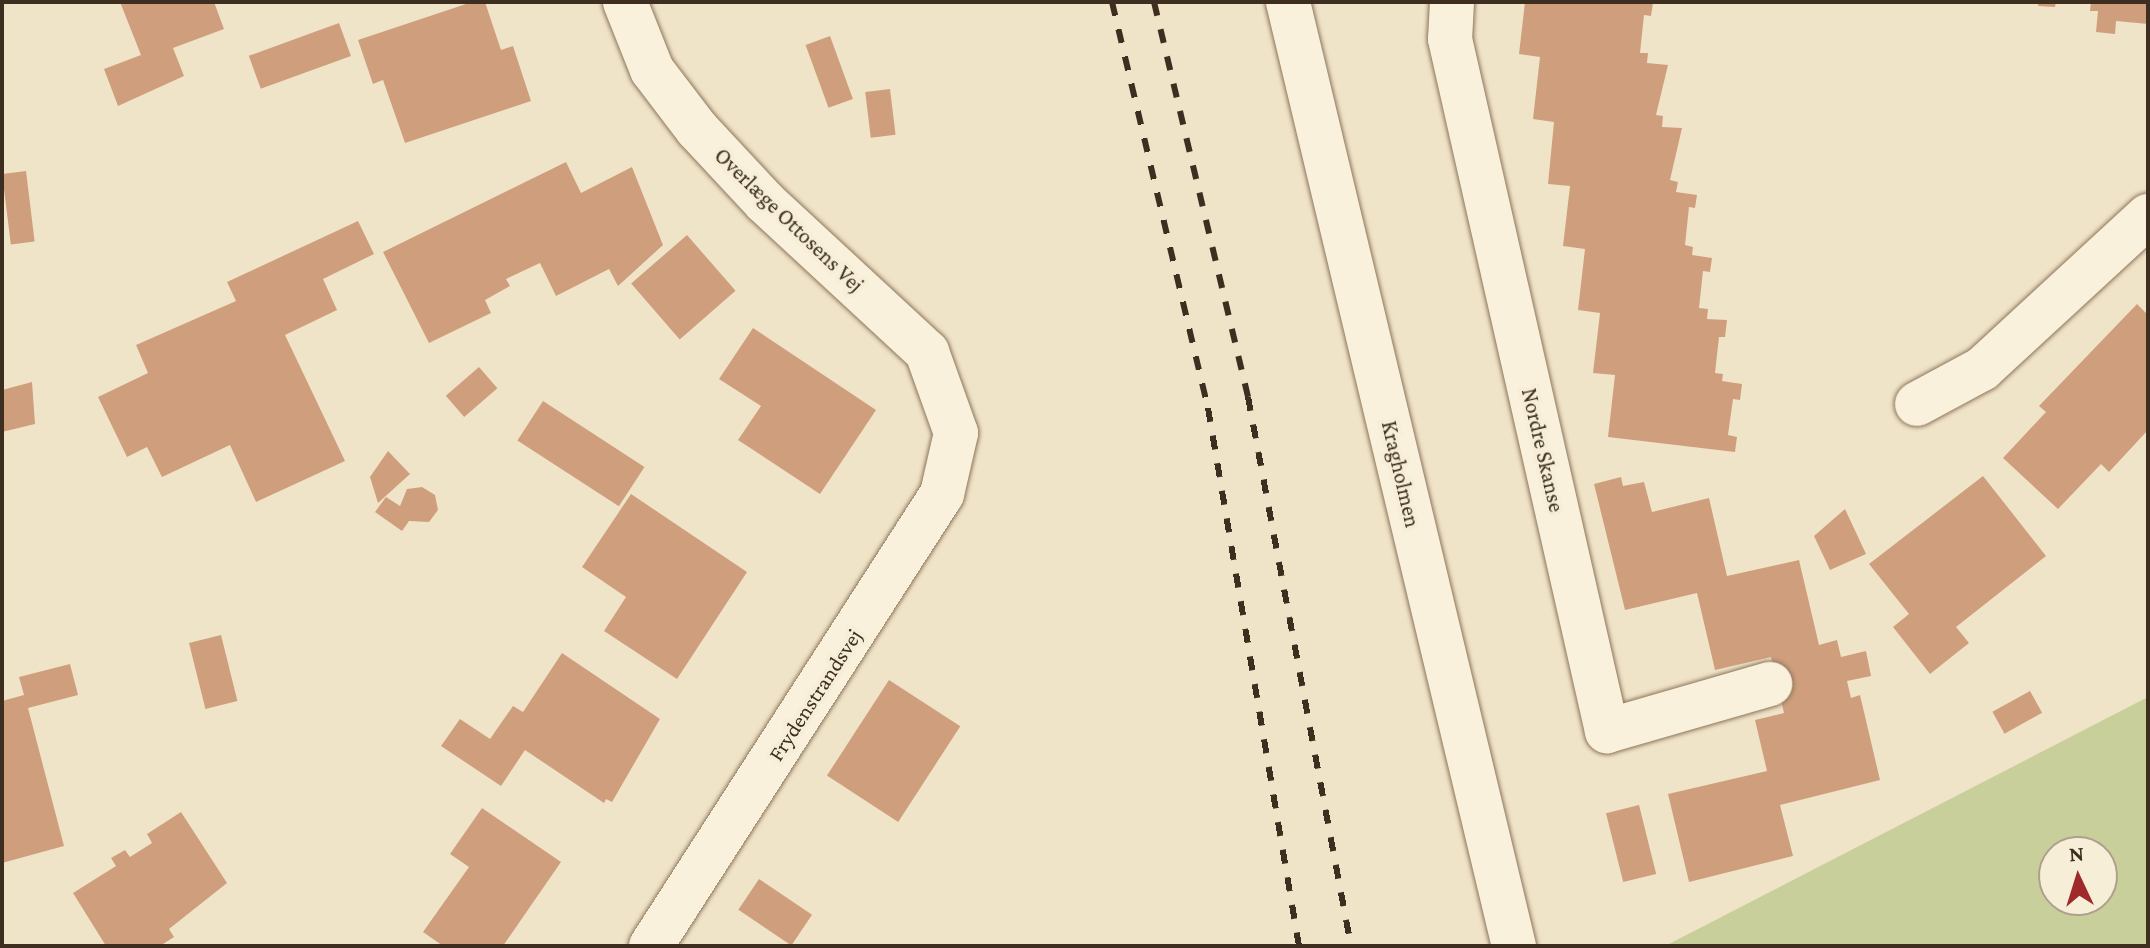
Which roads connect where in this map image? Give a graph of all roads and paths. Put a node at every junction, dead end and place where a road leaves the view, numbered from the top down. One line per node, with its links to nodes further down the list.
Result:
1 (625, 2): 6 (street, Overlæge Ottosens Vej)
2 (1288, 2): 9 (street, Kragholmen)
3 (1452, 2): 7 (street, Nordre Skanse)
4 (2148, 216): 5 (street)
5 (1917, 404)
6 (956, 433): 8 (street, Frydenstrandsvej)
7 (1770, 684)
8 (651, 946)
9 (1514, 946)

